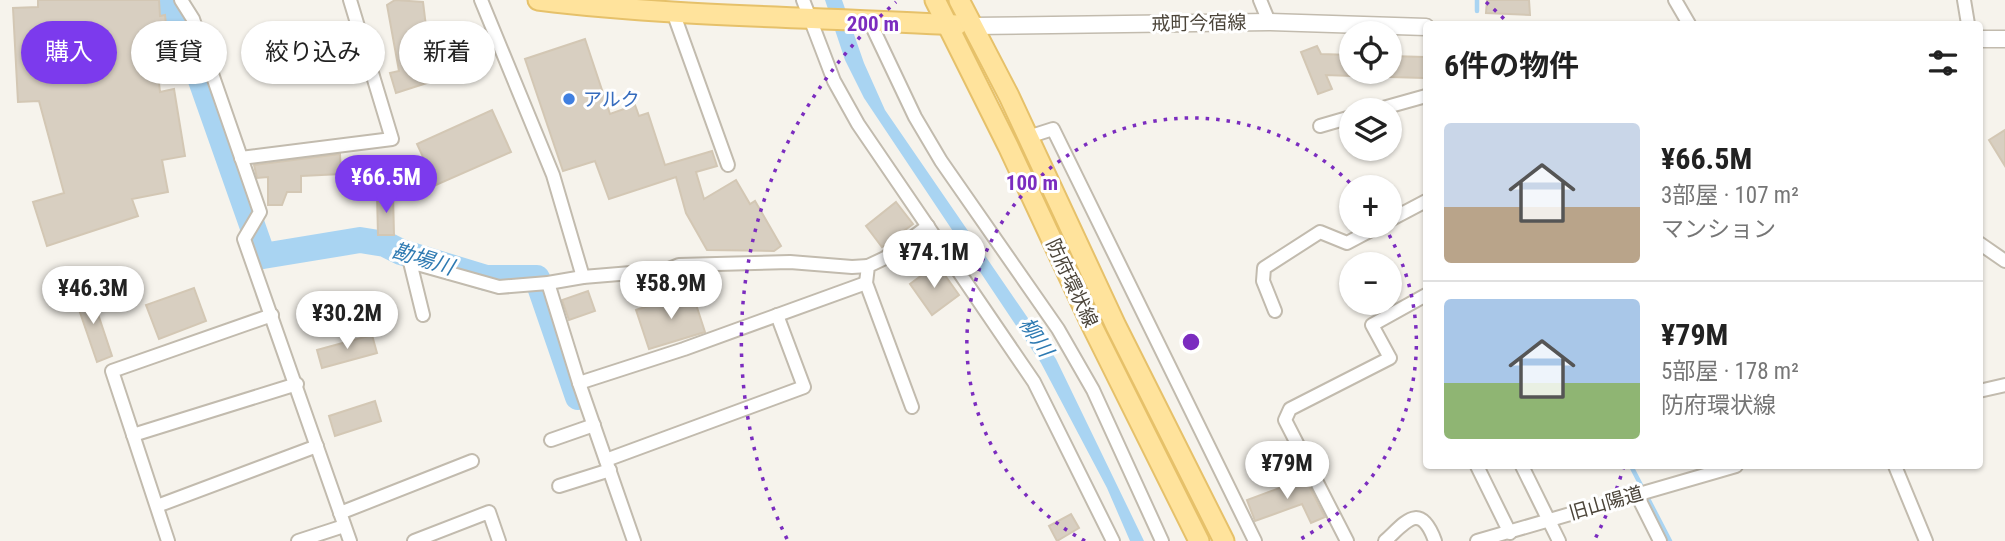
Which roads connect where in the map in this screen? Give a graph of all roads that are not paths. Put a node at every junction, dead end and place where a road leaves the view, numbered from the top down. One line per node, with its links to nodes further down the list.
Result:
1 (181, 0): 26 (street)
2 (350, 0): 26 (street)
3 (481, 0): 35 (street)
4 (538, 0): 10 (main road)
5 (935, 0): 16 (main road, 防府環状線)
6 (959, 0): 17 (main road, 防府環状線)
7 (1260, 0): 15 (street)
8 (1675, 0): 13 (street)
9 (1964, 0): 14 (street)
10 (673, 12): 11 (main road); 27 (street)
11 (811, 12): 12 (main road); 30 (street)
12 (864, 20): 16 (main road); 71 (street)
13 (1687, 21)
14 (1968, 21)
15 (1269, 22): 17 (street, 戒町今宿線); 18 (street, 戒町今宿線)
16 (946, 24): 17 (main road); 72 (main road, 防府環状線)
17 (972, 26): 25 (main road, 防府環状線)
18 (1423, 27)
19 (1983, 39): 20 (street)
20 (2005, 39)
21 (1423, 97): 22 (street)
22 (1402, 103)
23 (1339, 120): 24 (street)
24 (1320, 125)
25 (1028, 137): 73 (main road, 防府環状線); 74 (street)
26 (242, 158): 40 (street)
27 (728, 165)
28 (1423, 203): 29 (street)
29 (1402, 214)
30 (928, 226): 34 (street); 70 (street)
31 (1356, 238): 39 (street)
32 (1983, 246): 33 (street)
33 (2005, 261)
34 (868, 266): 35 (street); 36 (street)
35 (583, 276): 37 (street)
36 (866, 282): 42 (street); 47 (street)
37 (548, 283): 41 (street); 43 (street)
38 (1423, 297): 75 (street)
39 (1275, 311)
40 (272, 315): 44 (street); 49 (street)
41 (423, 315)
42 (777, 315): 43 (street); 53 (street)
43 (579, 383): 48 (street)
44 (297, 384): 49 (street); 51 (street)
45 (2005, 386): 46 (street)
46 (1983, 390)
47 (912, 407)
48 (594, 425): 50 (street); 53 (street)
49 (134, 435): 60 (street)
50 (551, 440)
51 (317, 446): 60 (street); 61 (street)
52 (472, 461): 61 (street)
53 (608, 465): 58 (street); 69 (street)
54 (1478, 469): 63 (street)
55 (1524, 469): 62 (street)
56 (1727, 469): 59 (street, 旧山陽道)
57 (1896, 469): 81 (street)
58 (559, 486)
59 (1636, 493): 62 (street, 旧山陽道); 80 (street)
60 (157, 506): 64 (street)
61 (342, 519): 65 (street); 66 (street)
62 (1550, 519): 63 (street, 旧山陽道); 79 (street)
63 (1510, 533): 78 (street, 旧山陽道)
64 (168, 541)
65 (298, 541)
66 (350, 541)
67 (414, 541): 68 (street)
68 (499, 541)
69 (634, 541)
70 (1112, 541)
71 (1162, 541)
72 (1199, 541)
73 (1224, 541)
74 (1255, 541)
75 (1347, 541)
76 (1385, 541): 77 (street)
77 (1435, 541)
78 (1477, 541)
79 (1559, 541)
80 (1660, 541)
81 (1926, 541)

